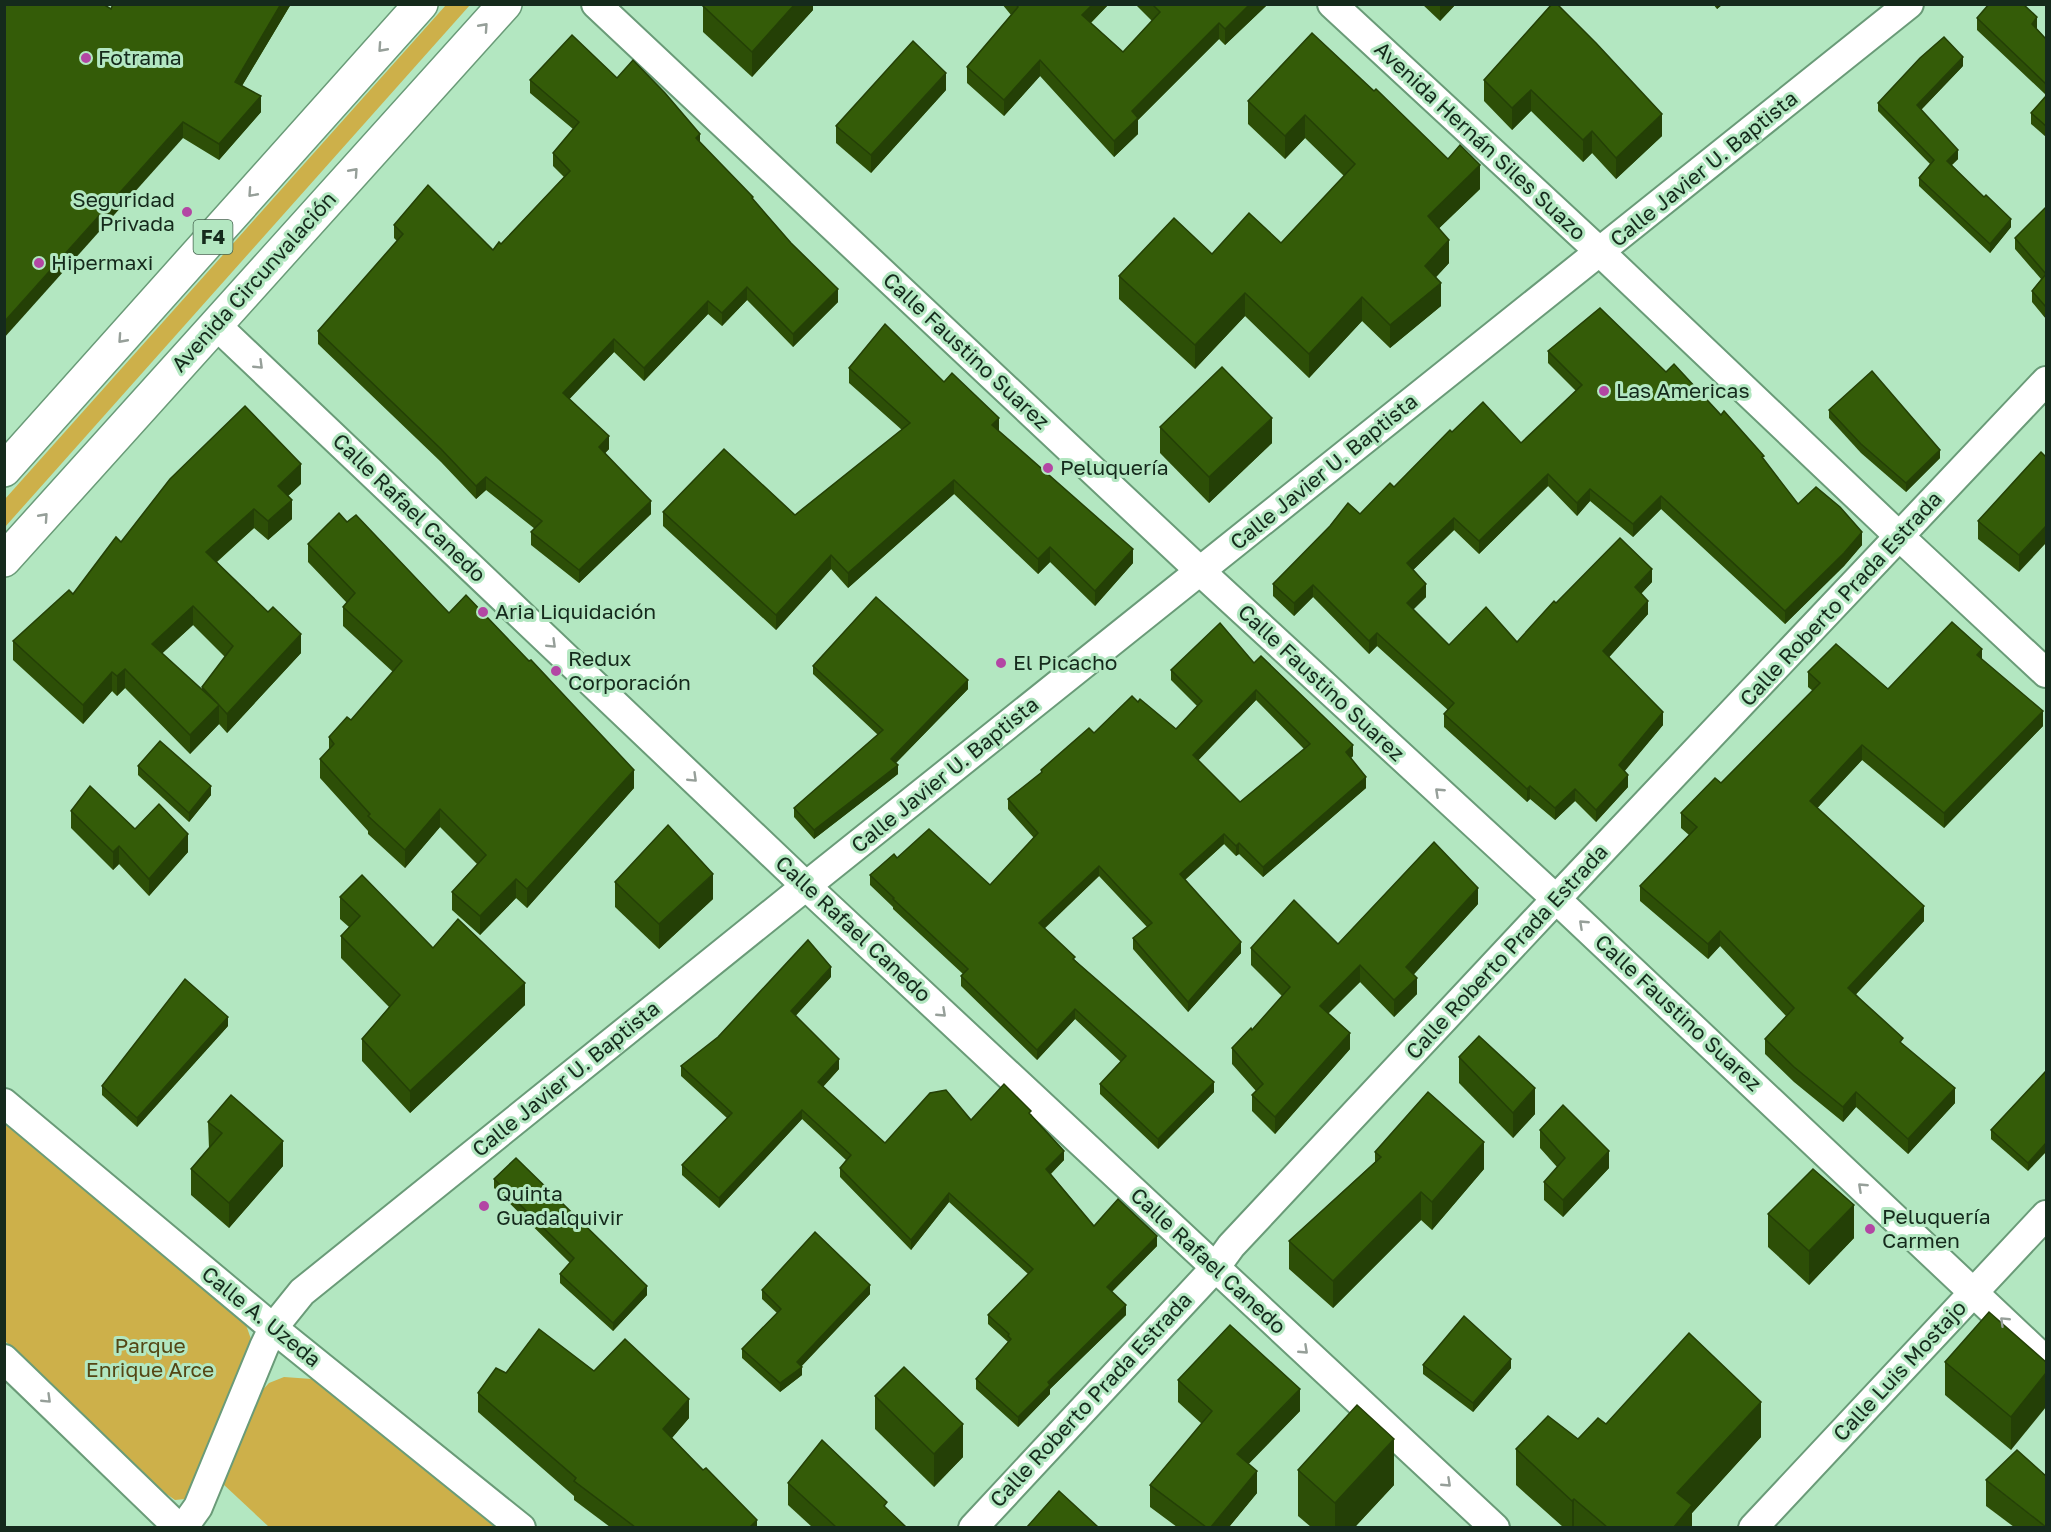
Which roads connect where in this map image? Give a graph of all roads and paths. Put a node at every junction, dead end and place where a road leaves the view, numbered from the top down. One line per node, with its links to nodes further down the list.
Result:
1 (421, 4): 9 (highway, F4, one-way to 9)
2 (504, 4): 7 (highway, Avenida Circunvalación, one-way to 2)
3 (596, 4): 12 (street, Calle Faustino Suarez)
4 (1332, 4): 6 (street, Avenida Hernán Siles Suazo)
5 (1909, 4): 6 (street, Calle Javier U. Baptista)
6 (1600, 252): 10 (street, Avenida Hernán Siles Suazo); 12 (street, Calle Javier U. Baptista)
7 (216, 325): 11 (highway, Avenida Circunvalación, one-way to 7); 14 (street, Calle Rafael Canedo, one-way to 14)
8 (2046, 381): 10 (street, Calle Roberto Prada Estrada)
9 (4, 470)
10 (1900, 537): 13 (street, Avenida Hernán Siles Suazo); 15 (street, Calle Roberto Prada Estrada)
11 (4, 560)
12 (1200, 571): 14 (street, Calle Javier U. Baptista); 15 (street, Calle Faustino Suarez, one-way to 12)
13 (2046, 673)
14 (806, 886): 18 (street, Calle Rafael Canedo, one-way to 18); 20 (street, Calle Javier U. Baptista)
15 (1556, 899): 18 (street, Calle Roberto Prada Estrada); 19 (street, Calle Faustino Suarez, one-way to 15)
16 (4, 1103): 20 (street, Calle A. Uzeda)
17 (2046, 1215): 19 (street, Calle Luis Mostajo)
18 (1215, 1268): 25 (street, Calle Roberto Prada Estrada); 26 (street, Calle Rafael Canedo, one-way to 26)
19 (1974, 1293): 22 (street, Calle Faustino Suarez, one-way to 19); 27 (street, Calle Luis Mostajo)
20 (273, 1328): 23 (street, Calle Javier U. Baptista); 24 (street, Calle A. Uzeda)
21 (4, 1359): 23 (street, one-way to 23)
22 (2046, 1361)
23 (181, 1527)
24 (521, 1527)
25 (973, 1527)
26 (1495, 1527)
27 (1753, 1527)

